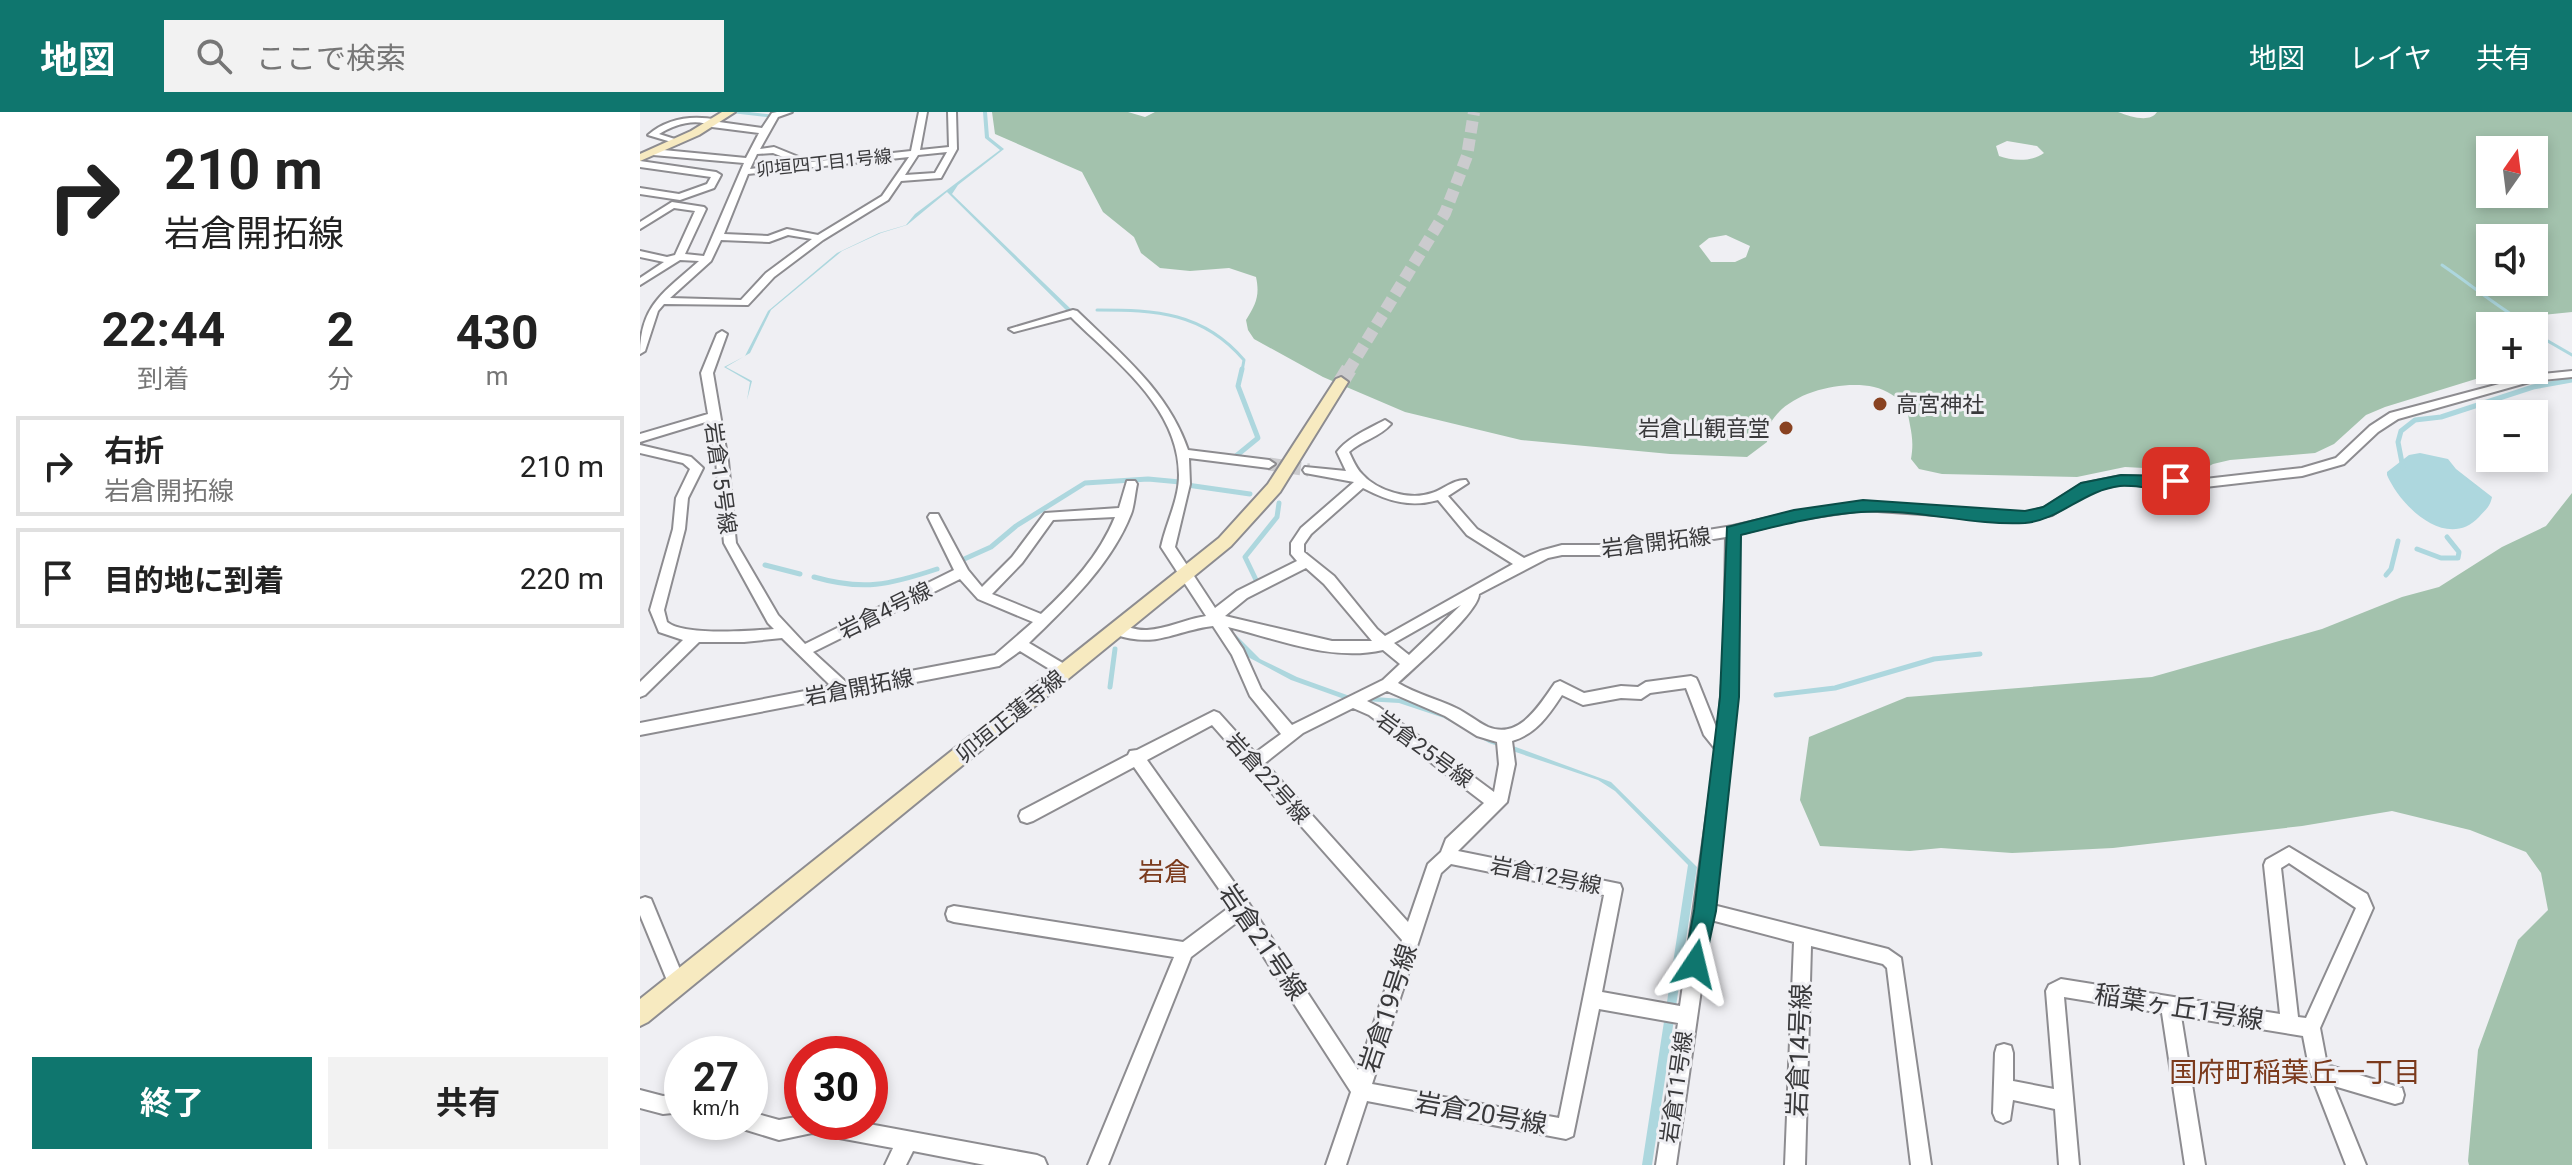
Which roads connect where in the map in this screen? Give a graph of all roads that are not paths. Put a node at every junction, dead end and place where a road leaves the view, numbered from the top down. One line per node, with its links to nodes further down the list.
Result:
1 (730, 112): 5 (main road)
2 (788, 112): 6 (street)
3 (923, 112): 10 (street)
4 (952, 112): 8 (street)
5 (714, 123): 6 (street, 卯垣四丁目1号線); 7 (main road); 7 (street, 卯垣四丁目1号線)
6 (764, 131): 11 (street, 卯垣四丁目1号線)
7 (675, 142): 9 (main road)
8 (953, 149): 10 (street, 卯垣四丁目1号線); 15 (street)
9 (653, 152): 11 (street); 12 (main road)
10 (915, 154): 13 (street, 卯垣四丁目1号線); 15 (street)
11 (751, 157): 13 (street); 14 (street, 卯垣四丁目1号線)
12 (640, 161): 17 (street)
13 (795, 165): 14 (street, 卯垣四丁目1号線)
14 (744, 172): 19 (street)
15 (899, 178): 20 (street)
16 (640, 191): 17 (street)
17 (676, 201): 18 (street); 22 (street)
18 (640, 226)
19 (718, 237): 20 (street); 23 (street)
20 (820, 238): 25 (street)
21 (640, 254): 22 (street)
22 (679, 257): 23 (street); 24 (street)
23 (707, 259): 25 (street)
24 (640, 282)
25 (661, 301): 27 (street)
26 (640, 309): 27 (street)
27 (653, 311): 30 (street)
28 (1014, 329): 37 (street)
29 (722, 334): 33 (street, 岩倉15号線)
30 (640, 351)
31 (2572, 374): 48 (street, 岩倉開拓線)
32 (1341, 382): 52 (main road, 卯垣正蓮寺線)
33 (713, 416): 35 (street); 38 (street, 岩倉15号線)
34 (1385, 424): 42 (street)
35 (640, 438)
36 (640, 449): 40 (street)
37 (1183, 453): 39 (street); 52 (street)
38 (722, 461): 40 (street); 58 (street, 岩倉15号線)
39 (1269, 464)
40 (697, 468): 59 (street)
41 (1309, 470): 42 (street)
42 (1359, 479): 45 (street); 49 (street)
43 (1462, 483): 45 (street)
44 (1131, 484): 46 (street, 岩倉開拓線)
45 (1440, 495): 50 (street)
46 (1126, 512): 54 (street); 56 (street, 岩倉開拓線)
47 (934, 517): 51 (street)
48 (1733, 531): 50 (street, 岩倉開拓線); 72 (street, 岩倉11号線)
49 (1306, 561): 55 (street); 60 (street)
50 (1523, 564): 53 (street, 岩倉開拓線)
51 (962, 572): 54 (street); 62 (street, 岩倉4号線)
52 (1187, 575): 55 (street); 57 (main road, 卯垣正蓮寺線)
53 (1472, 593): 60 (street, 岩倉開拓線); 63 (street)
54 (983, 595): 56 (street)
55 (1215, 620): 57 (street, 岩倉開拓線); 60 (street, 岩倉開拓線); 70 (street)
56 (1043, 621): 61 (street, 岩倉開拓線)
57 (1119, 630): 64 (main road, 卯垣正蓮寺線)
58 (786, 632): 59 (street); 62 (street, 岩倉15号線)
59 (698, 634): 67 (street)
60 (1384, 643): 63 (street)
61 (1019, 644): 64 (street); 66 (street, 岩倉開拓線)
62 (803, 651): 66 (street)
63 (1410, 664): 65 (street)
64 (1066, 672): 85 (main road, 卯垣正蓮寺線)
65 (1388, 684): 68 (street); 71 (street)
66 (843, 689): 69 (street, 岩倉開拓線)
67 (640, 691)
68 (1358, 698): 70 (street); 75 (street, 岩倉25号線)
69 (640, 729)
70 (1291, 735): 74 (street)
71 (1504, 742): 72 (street); 75 (street)
72 (1724, 748): 80 (street, 岩倉11号線)
73 (1135, 756): 74 (street, 岩倉22号線); 76 (street, 岩倉22号線); 79 (street, 岩倉21号線)
74 (1255, 762): 83 (street, 岩倉22号線)
75 (1495, 802): 77 (street)
76 (1027, 816)
77 (1448, 856): 83 (street, 岩倉19号線); 86 (street, 岩倉12号線)
78 (642, 901): 85 (street)
79 (1242, 908): 84 (street); 95 (street, 岩倉21号線)
80 (1705, 911): 82 (street); 89 (street, 岩倉11号線)
81 (954, 914): 84 (street)
82 (1803, 935): 108 (street, 岩倉14号線); 109 (street)
83 (1410, 937): 95 (street, 岩倉19号線)
84 (1185, 951): 105 (street)
85 (677, 984): 88 (main road, 卯垣正蓮寺線)
86 (1592, 999): 89 (street); 95 (street, 岩倉20号線)
87 (2170, 1006): 90 (street, 稲葉ヶ丘1号線); 98 (street, 稲葉ヶ丘1号線); 111 (street)
88 (640, 1014)
89 (1686, 1016): 107 (street, 岩倉11号線)
90 (2290, 1025): 91 (street, 稲葉ヶ丘1号線); 91 (street)
91 (2311, 1028): 93 (street)
92 (2004, 1053): 94 (street)
93 (2319, 1072): 96 (street); 112 (street)
94 (2004, 1089): 98 (street); 100 (street)
95 (1361, 1091): 106 (street, 岩倉19号線)
96 (2395, 1095)
97 (640, 1099): 99 (street)
98 (2064, 1101): 110 (street, 稲葉ヶ丘1号線)
99 (664, 1105)
100 (2003, 1113)
101 (768, 1127): 102 (street)
102 (907, 1142): 103 (street); 104 (street)
103 (895, 1165)
104 (1037, 1165)
105 (1098, 1165)
106 (1336, 1165)
107 (1666, 1165)
108 (1795, 1165)
109 (1921, 1165)
110 (2069, 1165)
111 (2195, 1165)
112 (2356, 1165)

